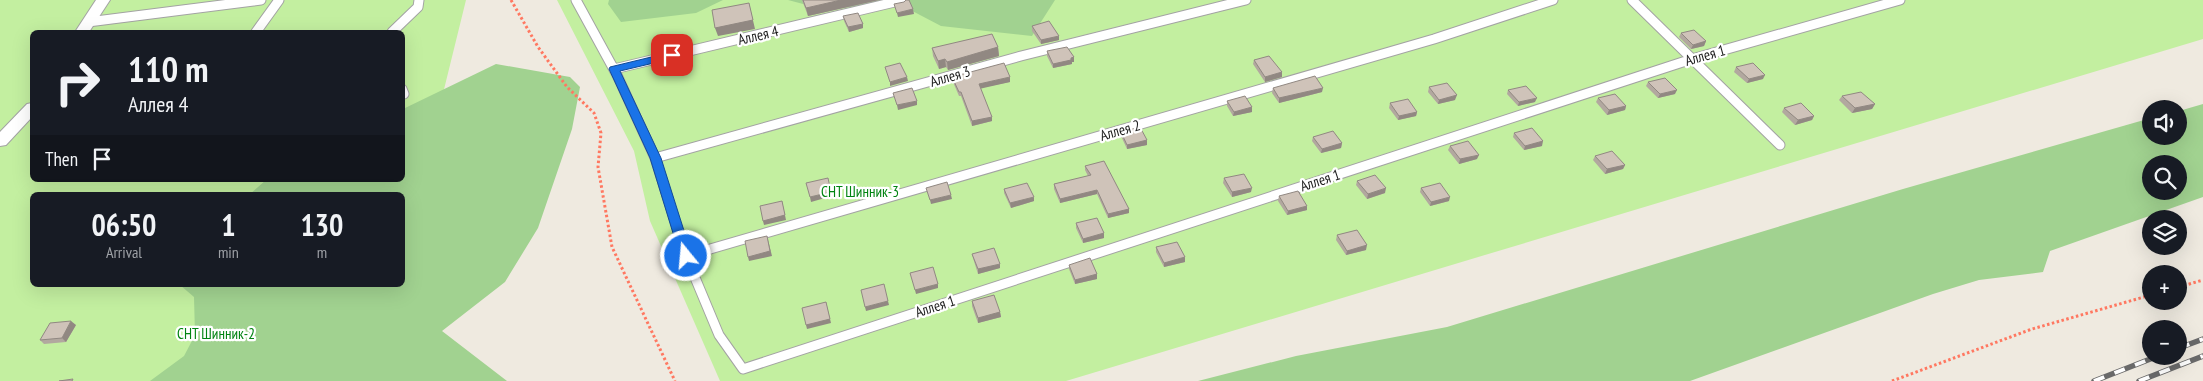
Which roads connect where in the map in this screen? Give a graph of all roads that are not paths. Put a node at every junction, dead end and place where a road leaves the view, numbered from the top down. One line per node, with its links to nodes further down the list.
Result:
1 (103, 0): 11 (street)
2 (261, 0): 11 (lane)
3 (279, 0): 12 (lane)
4 (419, 0): 13 (lane)
5 (576, 0): 15 (lane)
6 (903, 0): 15 (lane, Аллея 4)
7 (1246, 0): 19 (lane, Аллея 3)
8 (1553, 0): 20 (lane, Аллея 2)
9 (1632, 0): 14 (lane)
10 (1900, 0): 14 (lane, Аллея 1)
11 (85, 27)
12 (257, 30)
13 (394, 30)
14 (1692, 59): 18 (lane); 20 (lane, Аллея 1)
15 (614, 69): 19 (lane)
16 (30, 110): 17 (street)
17 (0, 141)
18 (1780, 145)
19 (655, 158): 20 (lane)
20 (686, 256)

